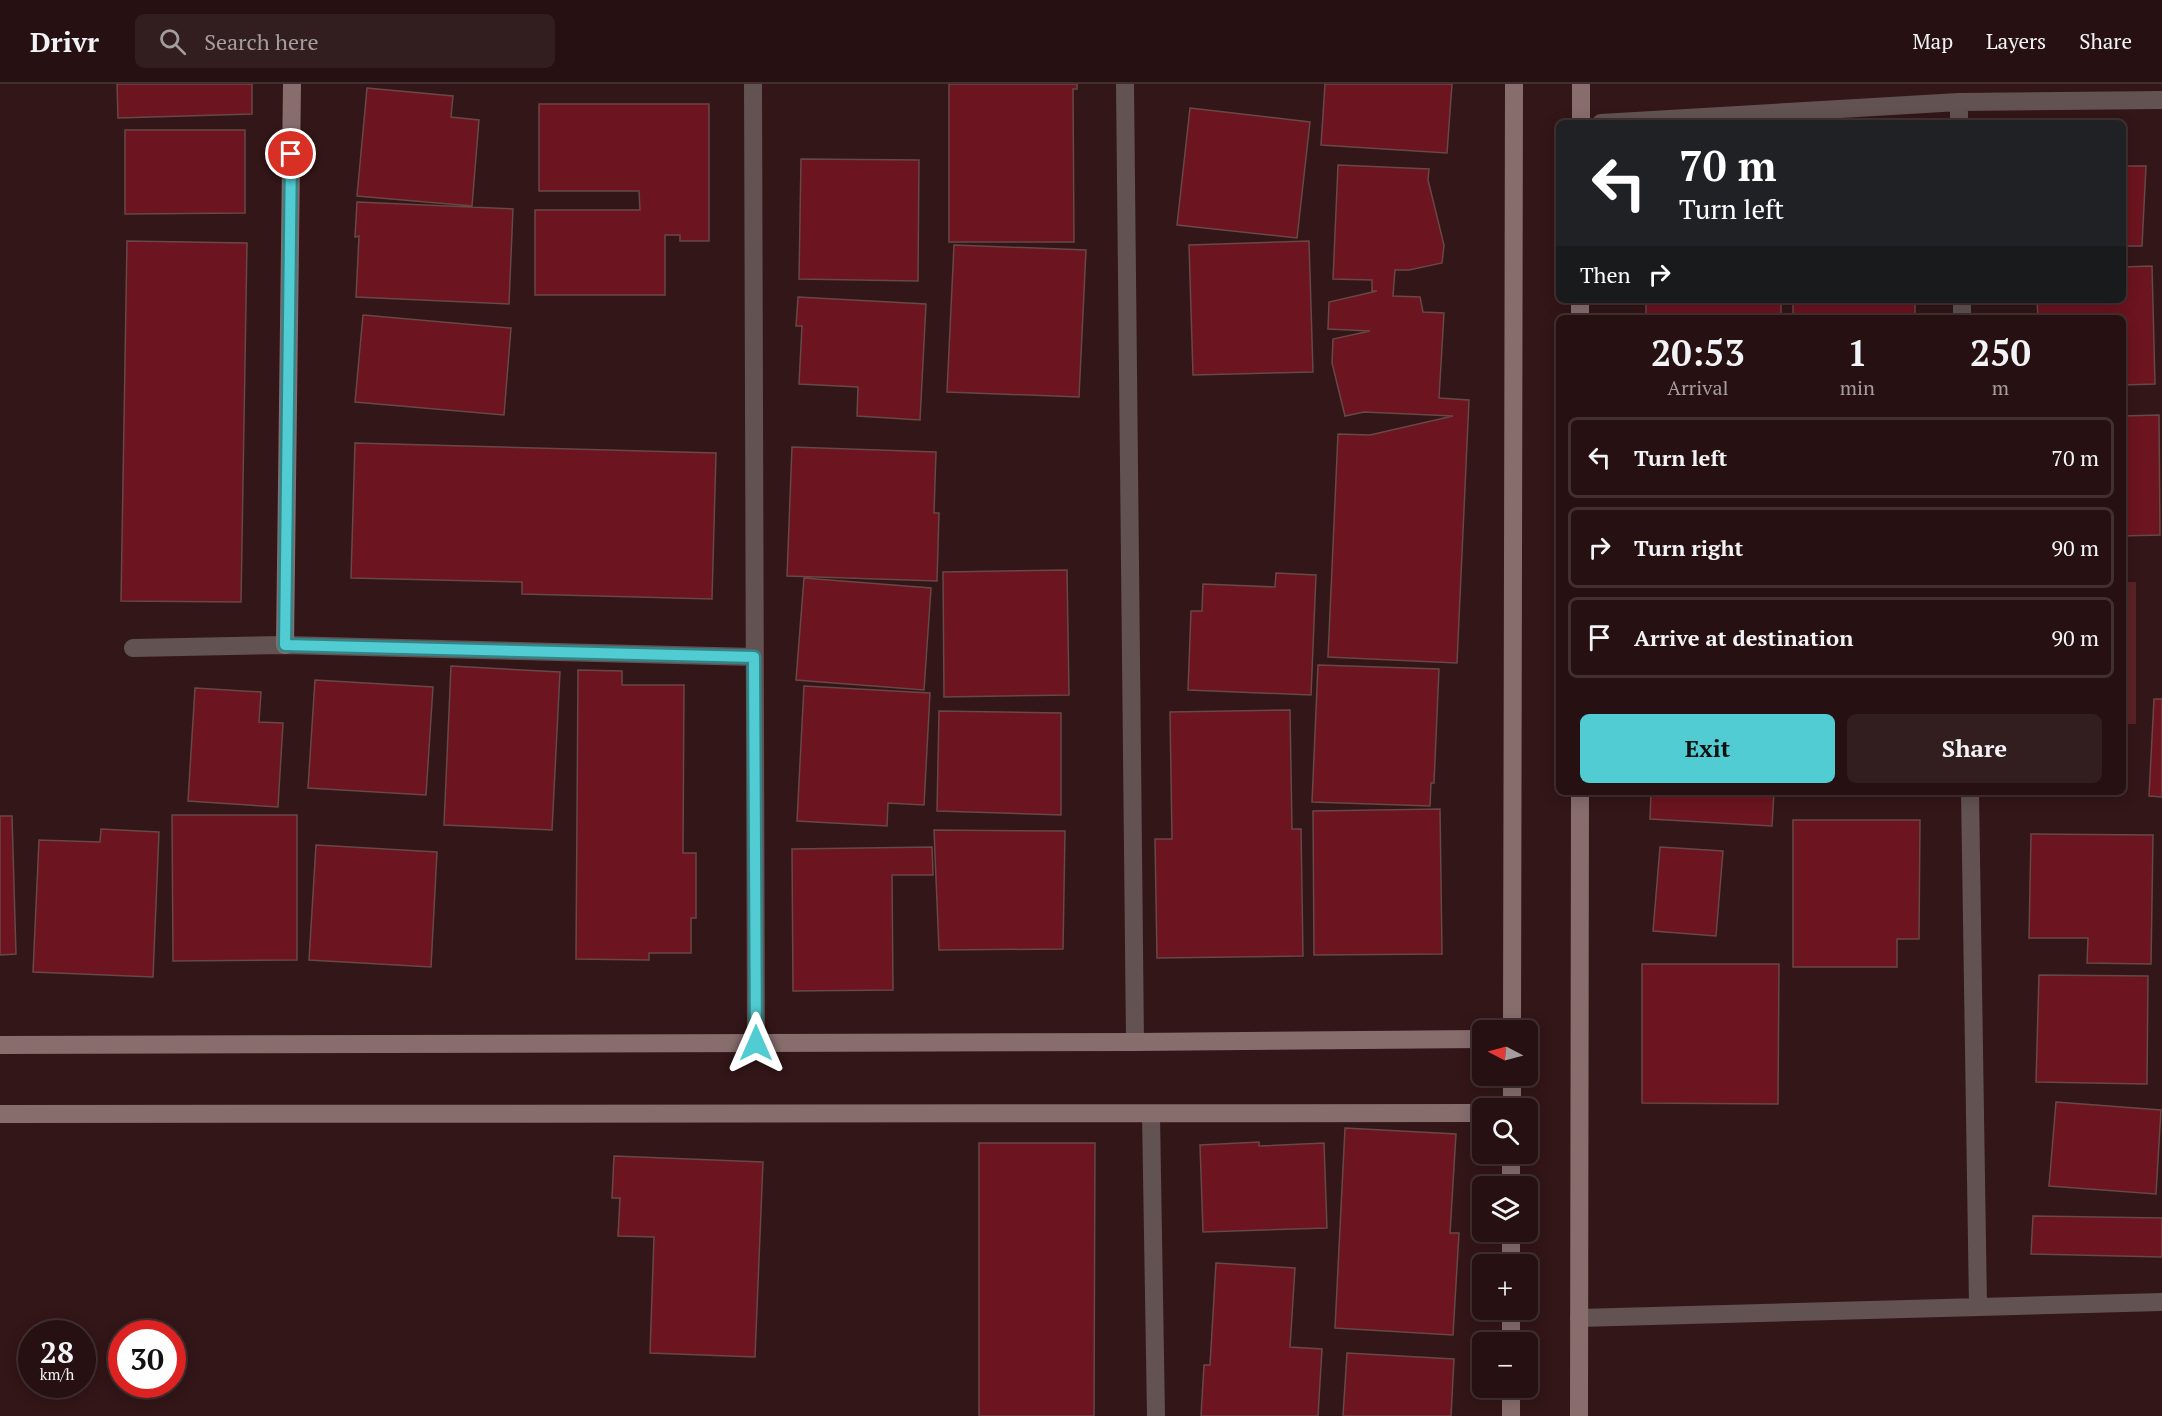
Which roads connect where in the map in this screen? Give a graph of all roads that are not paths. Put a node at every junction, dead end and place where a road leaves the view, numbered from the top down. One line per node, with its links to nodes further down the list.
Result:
1 (292, 84): 11 (street)
2 (753, 84): 13 (street)
3 (1125, 84): 18 (street)
4 (1514, 84): 16 (street)
5 (1581, 84): 8 (street)
6 (2162, 100): 7 (street)
7 (1959, 102): 9 (street); 10 (street)
8 (1581, 120)
9 (1651, 120)
10 (1959, 120)
11 (285, 645): 12 (street); 13 (street)
12 (133, 648)
13 (754, 657): 19 (street)
14 (1580, 795): 26 (street)
15 (1970, 795): 25 (street)
16 (1512, 1020)
17 (1472, 1039): 18 (street)
18 (1135, 1042): 19 (street)
19 (756, 1043): 20 (street)
20 (0, 1045)
21 (1151, 1113): 22 (street); 23 (street); 28 (street)
22 (1472, 1113)
23 (0, 1114)
24 (2162, 1302): 25 (street)
25 (1978, 1307): 26 (street)
26 (1579, 1318): 30 (street)
27 (1511, 1398): 29 (street)
28 (1155, 1416)
29 (1511, 1416)
30 (1579, 1416)

